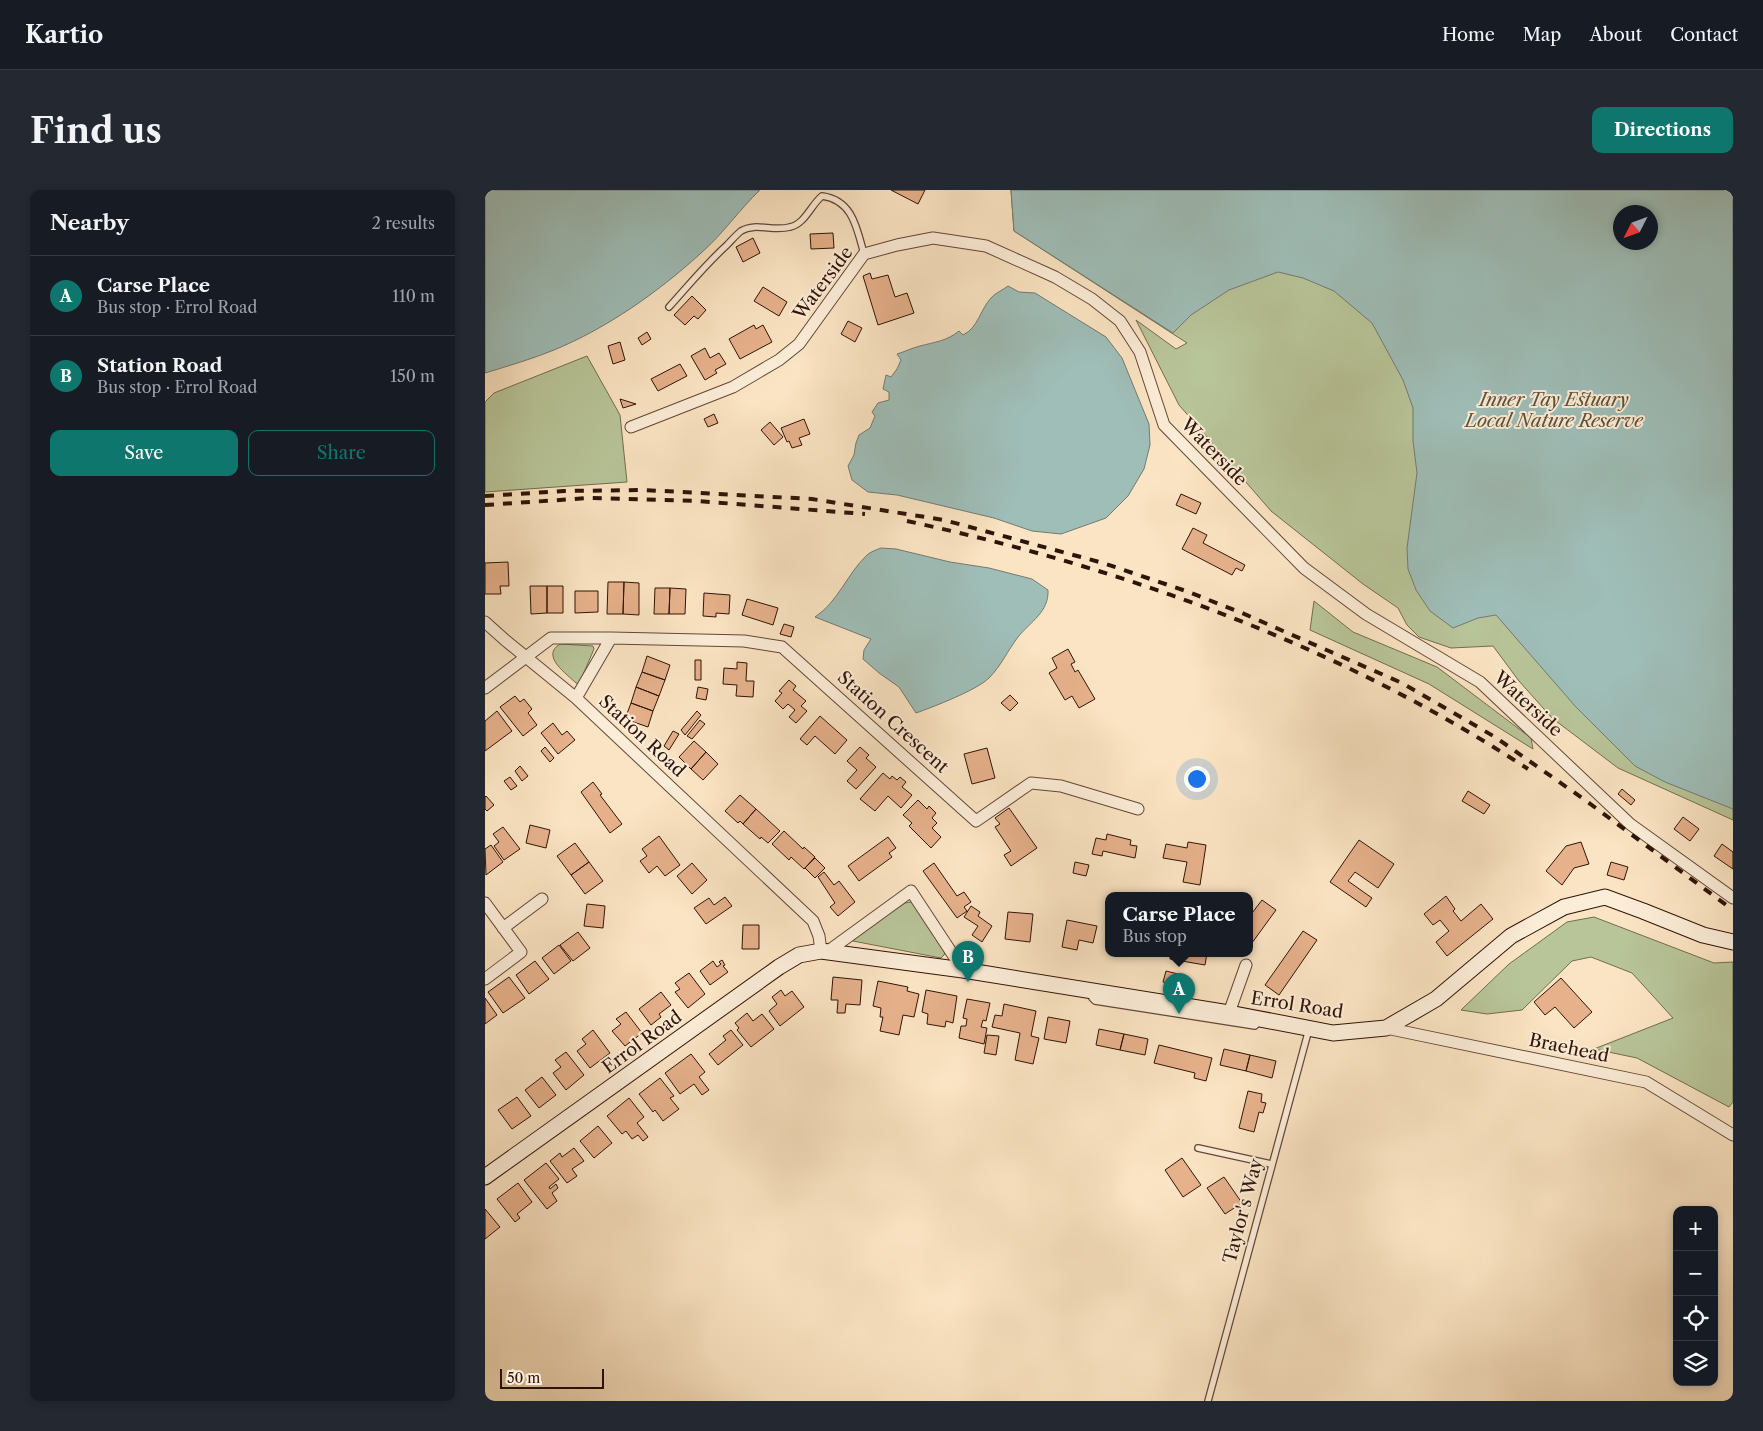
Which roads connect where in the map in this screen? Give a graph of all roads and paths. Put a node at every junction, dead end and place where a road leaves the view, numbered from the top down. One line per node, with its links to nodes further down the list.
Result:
1 (864, 254): 2 (lane); 3 (street, Waterside); 10 (street, Waterside)
2 (669, 307)
3 (631, 427)
4 (485, 622): 6 (street, Station Road)
5 (611, 638): 6 (street, Station Crescent); 8 (street); 9 (street, Station Crescent)
6 (527, 657): 7 (street, Station Crescent); 8 (street, Station Road)
7 (485, 688)
8 (576, 698): 15 (street, Station Road)
9 (1138, 809)
10 (1733, 898)
11 (542, 899): 13 (street)
12 (485, 903): 13 (street)
13 (503, 928): 18 (street)
14 (1733, 942): 22 (street, Errol Road)
15 (824, 951): 17 (street, Errol Road); 17 (street, Errol Road); 27 (street, Errol Road)
16 (1246, 965): 20 (street)
17 (963, 970): 19 (street, Errol Road)
18 (485, 979)
19 (1093, 991): 20 (street, Errol Road); 21 (lane)
20 (1229, 1013): 21 (street, Errol Road)
21 (1261, 1019): 23 (street, Errol Road)
22 (1386, 1028): 23 (street, Errol Road); 24 (street, Braehead)
23 (1309, 1029): 26 (lane, Taylor's Way)
24 (1733, 1135)
25 (1199, 1148): 26 (lane)
26 (1271, 1164): 28 (lane, Taylor's Way)
27 (485, 1177)
28 (1208, 1401)

